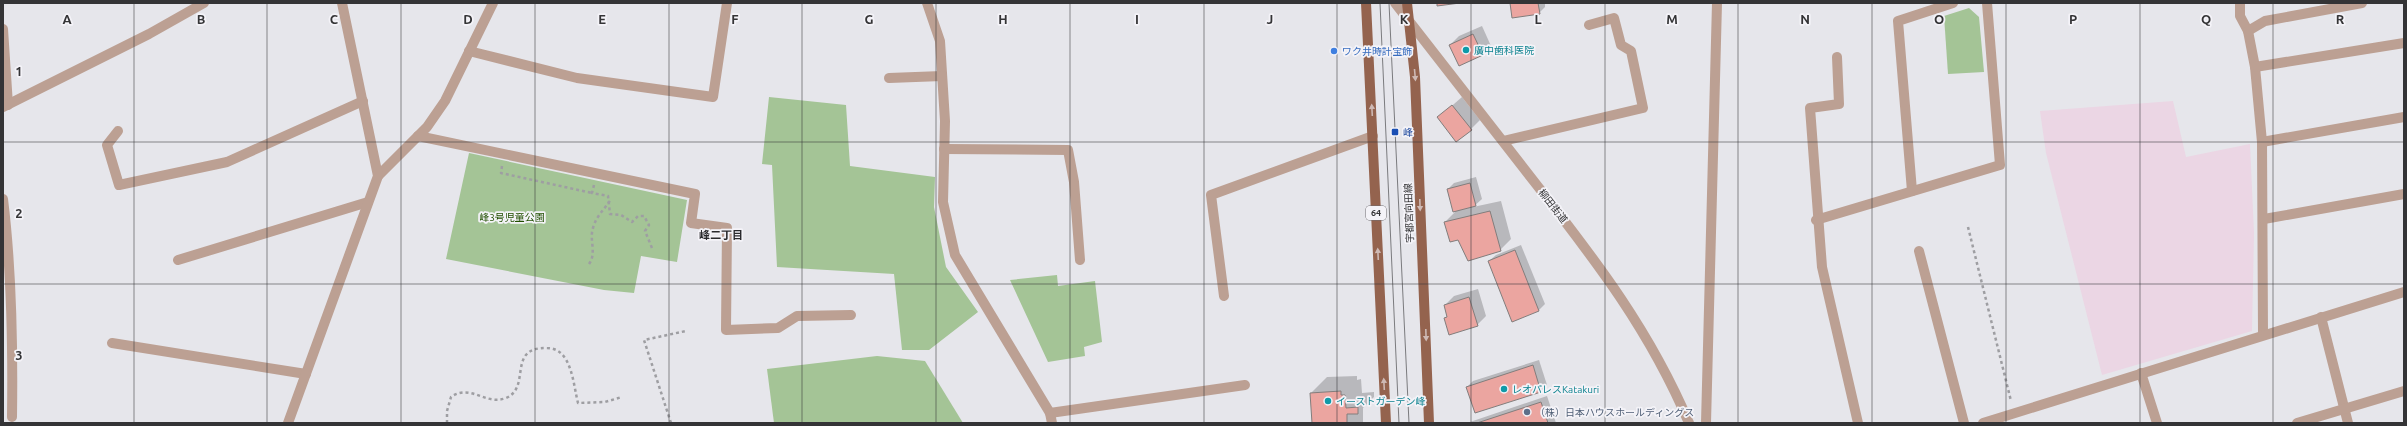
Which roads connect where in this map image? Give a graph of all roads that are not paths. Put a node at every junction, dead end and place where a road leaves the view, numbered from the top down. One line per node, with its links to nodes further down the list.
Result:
1 (204, 3): 25 (street)
2 (342, 3): 24 (street)
3 (494, 3): 19 (street)
4 (726, 3): 19 (street)
5 (927, 3): 22 (street)
6 (1366, 3): 29 (main road, 64, one-way to 6)
7 (1395, 3): 14 (street, 柳田街道)
8 (1407, 3): 14 (main road, 宇都宮向田線)
9 (1717, 3): 60 (street)
10 (1953, 3): 34 (street)
11 (1987, 3): 34 (street)
12 (2240, 3): 17 (street)
13 (2362, 3): 17 (street)
14 (1410, 22): 30 (street, 柳田街道); 58 (main road, 宇都宮向田線, one-way to 58)
15 (1589, 25): 30 (street)
16 (3, 29): 25 (street)
17 (2248, 31): 21 (street)
18 (2404, 43): 21 (street)
19 (470, 51): 28 (street)
20 (1837, 57): 39 (street)
21 (2255, 68): 31 (street)
22 (942, 76): 23 (street); 32 (street)
23 (889, 78)
24 (362, 101): 27 (street); 33 (street)
25 (5, 106)
26 (2404, 117): 31 (street)
27 (118, 131)
28 (418, 136): 33 (street); 45 (street)
29 (1373, 136): 44 (street); 57 (main road, 64, one-way to 29)
30 (1503, 141): 59 (street, 柳田街道)
31 (2262, 142): 38 (street)
32 (944, 148): 42 (street); 55 (street)
33 (378, 176): 37 (street)
34 (1912, 191): 39 (street)
35 (2404, 194): 38 (street)
36 (3, 199): 54 (street)
37 (368, 202): 41 (street); 50 (street)
38 (2264, 219): 47 (street)
39 (1816, 220): 61 (street)
40 (1919, 251): 62 (street)
41 (178, 260)
42 (1080, 260)
43 (2404, 292): 46 (street)
44 (1224, 296)
45 (851, 315)
46 (2321, 317): 47 (street); 53 (street)
47 (2264, 335): 49 (street)
48 (112, 343): 50 (street)
49 (2141, 373): 63 (street); 64 (street)
50 (306, 374): 56 (street)
51 (1245, 385): 55 (street)
52 (2404, 391): 53 (street)
53 (2344, 409): 65 (street); 66 (street)
54 (12, 417)
55 (1051, 418)
56 (288, 423)
57 (1386, 423)
58 (1429, 423)
59 (1689, 423)
60 (1706, 423)
61 (1858, 423)
62 (1964, 423)
63 (1983, 423)
64 (2157, 423)
65 (2297, 423)
66 (2348, 423)

